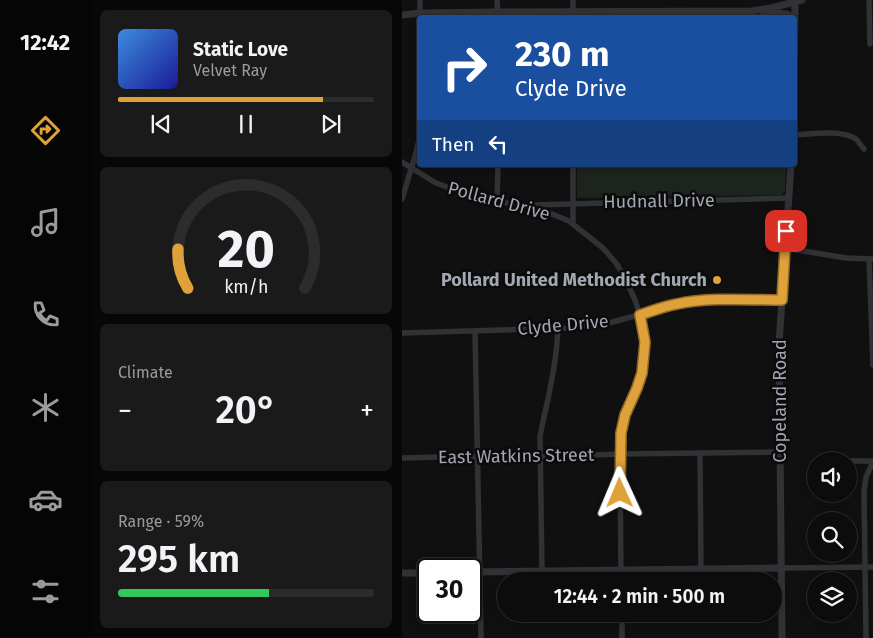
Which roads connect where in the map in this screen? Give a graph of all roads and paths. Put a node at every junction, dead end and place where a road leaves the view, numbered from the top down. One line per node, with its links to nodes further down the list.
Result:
1 (420, 0): 8 (street)
2 (497, 0): 9 (street)
3 (572, 0): 10 (street)
4 (869, 0): 14 (street)
5 (797, 1): 6 (street); 12 (street)
6 (757, 10): 10 (street); 11 (street)
7 (402, 15): 13 (street)
8 (420, 15)
9 (498, 15): 10 (street)
10 (573, 15)
11 (789, 15)
12 (795, 15)
13 (417, 16)
14 (870, 44)
15 (797, 135): 17 (street)
16 (417, 148): 22 (street)
17 (864, 149)
18 (402, 162): 22 (street, Pollard Drive)
19 (498, 167): 25 (street)
20 (573, 167): 26 (street)
21 (791, 167): 23 (street, Copeland Road)
22 (412, 169): 24 (street); 25 (street, Pollard Drive)
23 (788, 198): 26 (street, Hudnall Drive); 29 (street, Copeland Road)
24 (402, 199)
25 (497, 201): 27 (street, Pollard Drive)
26 (573, 204): 27 (street, Hudnall Drive); 28 (street)
27 (530, 205): 28 (street, Pollard Drive)
28 (573, 223): 32 (street, Pollard Drive)
29 (785, 248): 30 (street); 31 (street, Copeland Road)
30 (871, 259): 36 (street)
31 (782, 300): 32 (street, Clyde Drive); 37 (street, Copeland Road)
32 (640, 315): 33 (street, Clyde Drive); 38 (street, Pollard Drive)
33 (558, 329): 34 (street, Clyde Drive); 41 (street)
34 (475, 331): 35 (street, Clyde Drive); 40 (street)
35 (402, 333)
36 (872, 365)
37 (780, 452): 39 (street, East Watkins Street); 48 (street, Copeland Road)
38 (620, 454): 39 (street, East Watkins Street); 41 (street, East Watkins Street); 49 (street, Pollard Drive)
39 (700, 454): 47 (street)
40 (477, 456): 41 (street, East Watkins Street); 42 (street, East Watkins Street); 45 (street)
41 (541, 457): 50 (street)
42 (402, 458)
43 (857, 462): 44 (street)
44 (872, 462): 46 (street)
45 (480, 558)
46 (869, 567): 48 (street); 59 (street)
47 (701, 568): 48 (street); 49 (street)
48 (782, 568): 58 (street, Copeland Road)
49 (621, 570): 50 (street)
50 (542, 571): 51 (street)
51 (482, 572)
52 (402, 573): 53 (street)
53 (417, 573)
54 (622, 622): 57 (street)
55 (481, 623): 56 (street)
56 (481, 638)
57 (622, 638)
58 (782, 638)
59 (866, 638)

